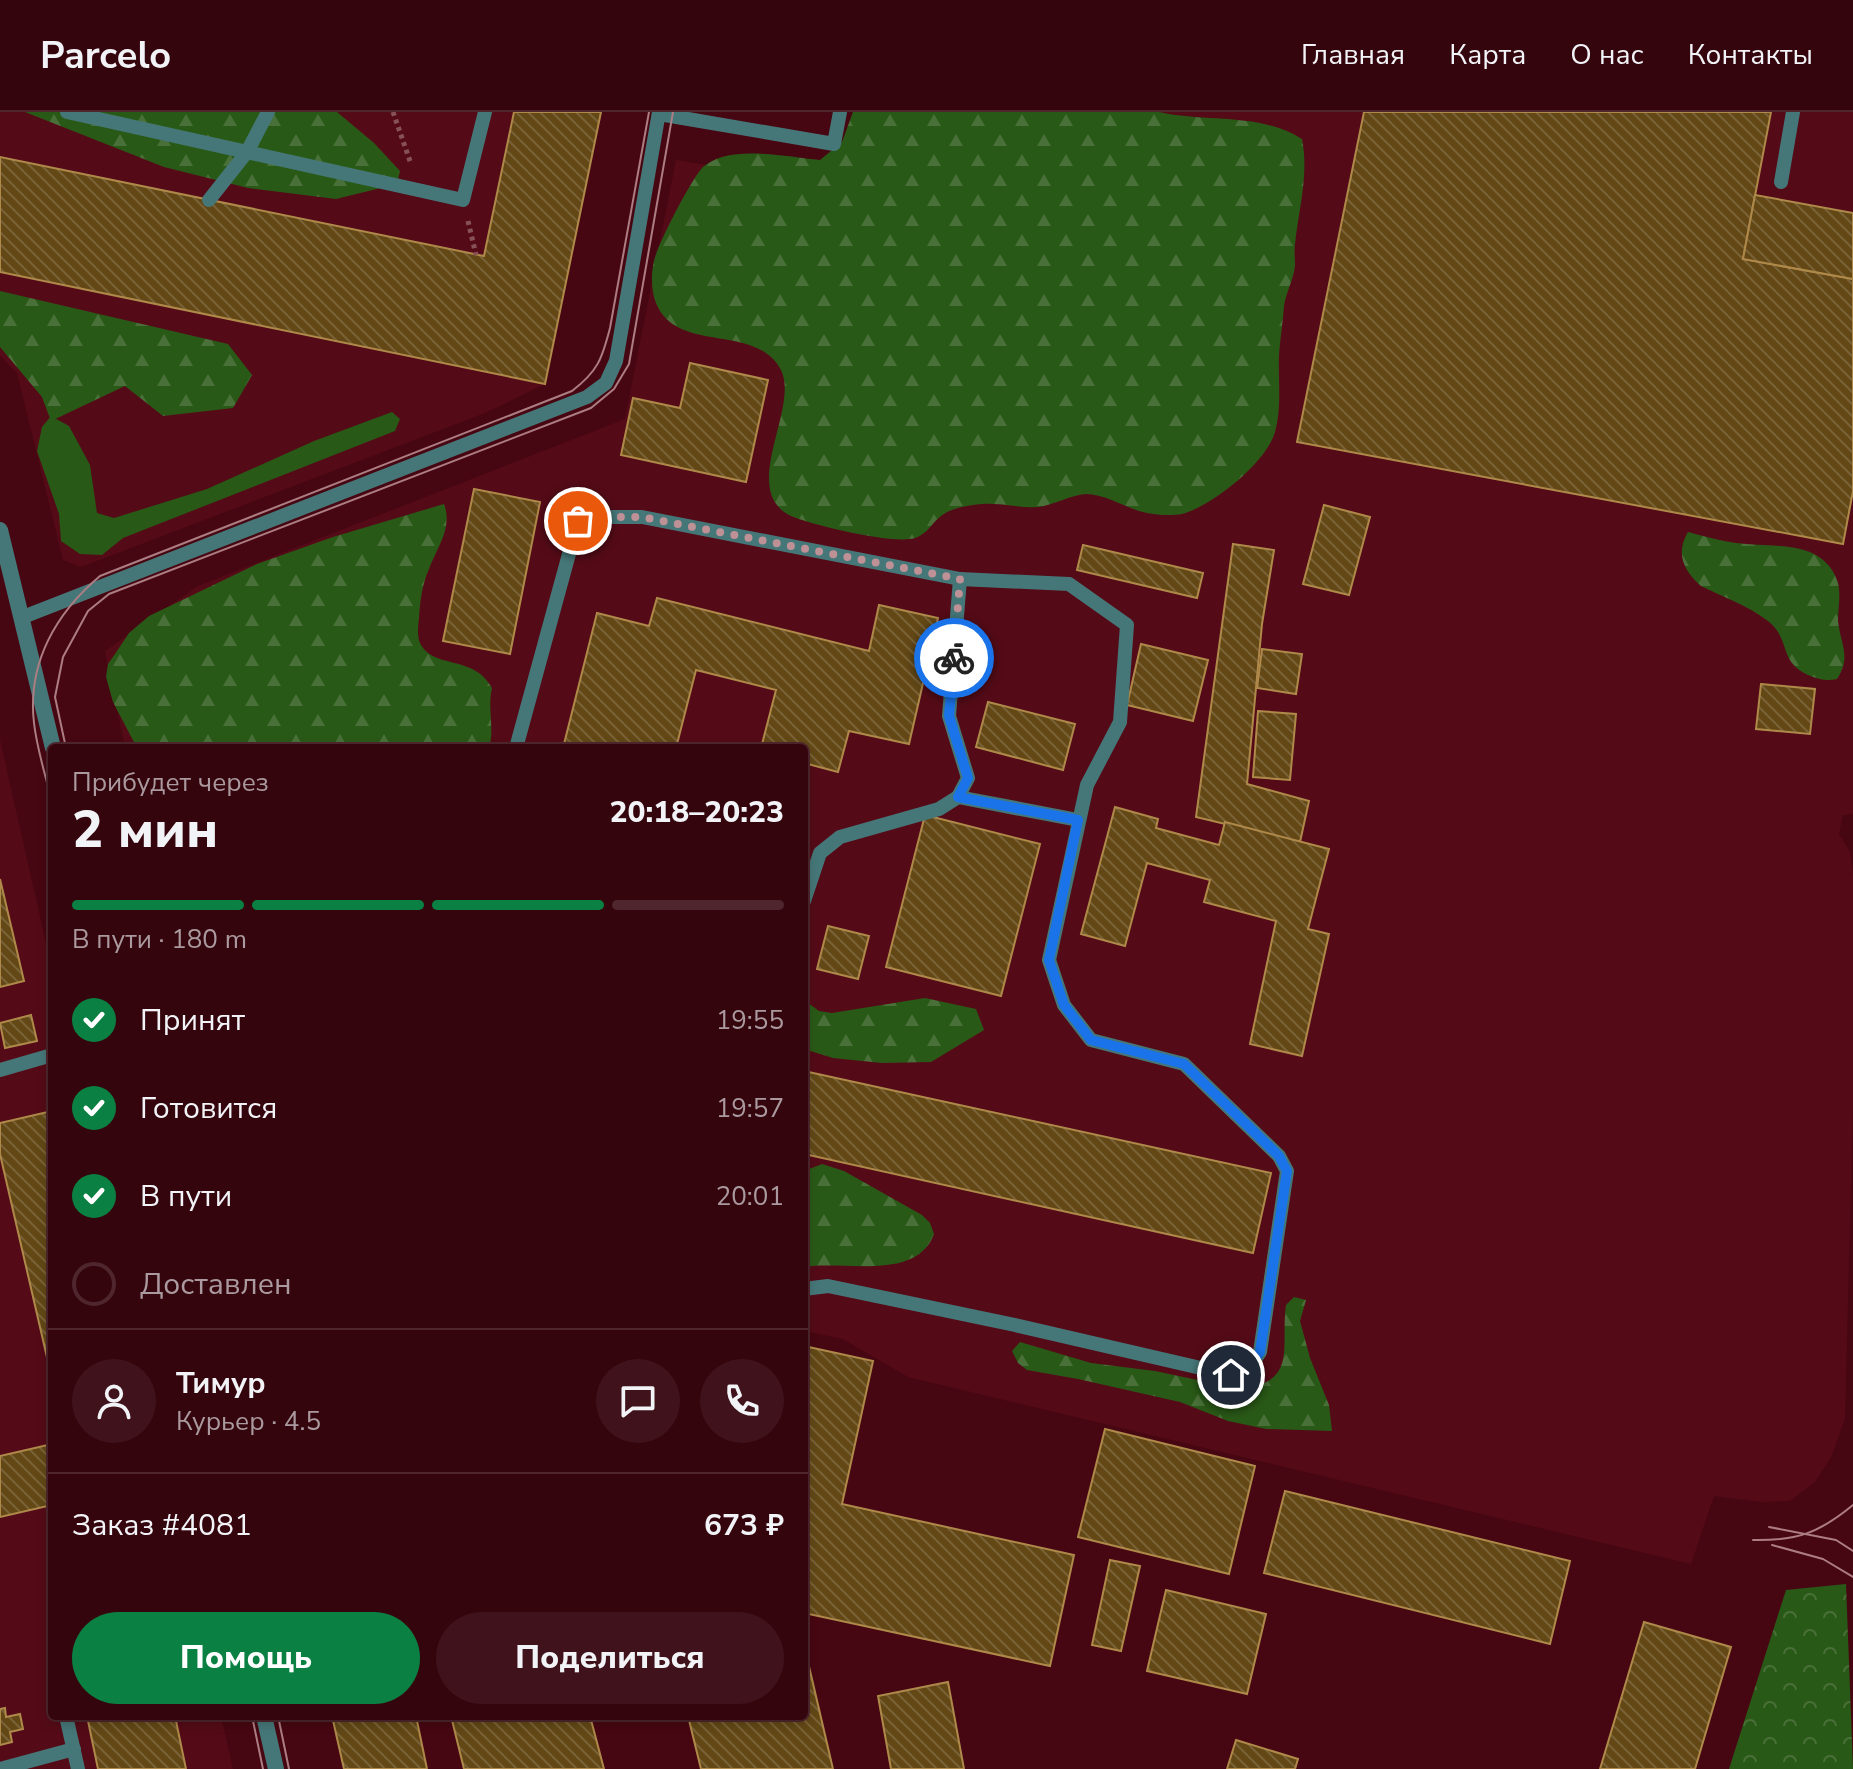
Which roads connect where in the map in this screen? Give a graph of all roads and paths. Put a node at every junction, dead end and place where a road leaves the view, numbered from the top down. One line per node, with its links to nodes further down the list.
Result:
1 (67, 112): 8 (lane)
2 (268, 112): 9 (lane)
3 (393, 112): 11 (path)
4 (485, 112): 13 (lane)
5 (840, 112): 7 (lane)
6 (1793, 112): 10 (lane)
7 (659, 113): 17 (lane)
8 (101, 116): 9 (lane)
9 (247, 152): 11 (lane); 12 (lane)
10 (1781, 182)
11 (421, 191): 13 (lane)
12 (209, 200)
13 (463, 200): 14 (path)
14 (476, 255)
15 (1, 540): 17 (street)
16 (960, 579): 19 (lane); 20 (lane); 21 (lane)
17 (23, 617): 18 (street)
18 (52, 744)
19 (517, 744)
20 (958, 797): 21 (lane); 22 (lane)
21 (1078, 820): 25 (lane)
22 (808, 889)
23 (48, 1056): 24 (lane)
24 (0, 1070)
25 (808, 1288)
26 (67, 1720): 28 (lane)
27 (265, 1720): 31 (street)
28 (74, 1749): 29 (lane); 30 (lane)
29 (0, 1769)
30 (78, 1769)
31 (276, 1769)

